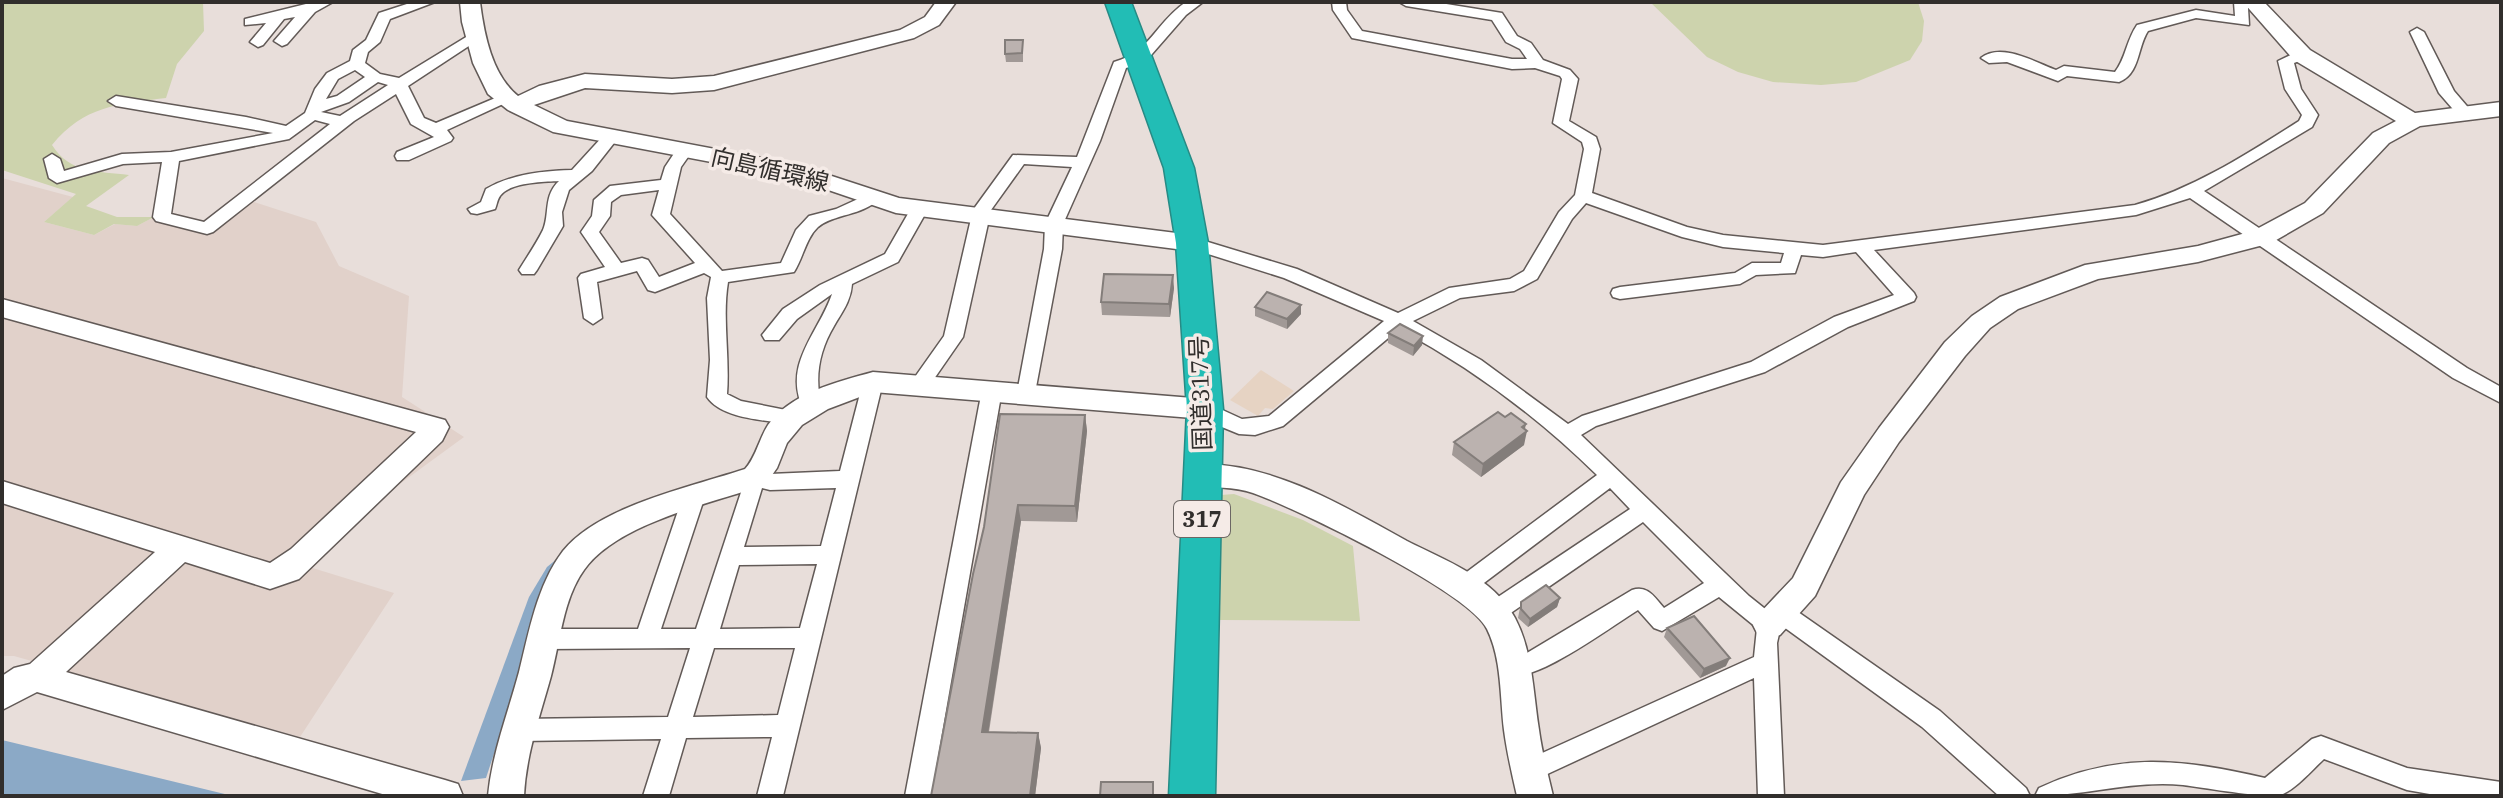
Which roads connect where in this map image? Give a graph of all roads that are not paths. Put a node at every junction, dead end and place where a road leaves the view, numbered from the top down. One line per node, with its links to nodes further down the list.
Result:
1 (326, 2): 11 (street)
2 (428, 2): 10 (street)
3 (470, 2): 15 (street)
4 (946, 2): 26 (street)
5 (1118, 2): 20 (highway, 国道317号 / 317)
6 (1196, 2): 20 (street)
7 (1339, 2): 21 (street)
8 (1406, 2): 21 (street)
9 (2254, 2): 18 (street); 19 (street)
10 (396, 7): 22 (street)
11 (310, 9): 12 (street); 16 (street)
12 (279, 16): 13 (street); 17 (street)
13 (250, 22)
14 (2417, 32): 29 (street)
15 (476, 35): 24 (street); 26 (street)
16 (282, 41)
17 (258, 42)
18 (2302, 55): 30 (street); 42 (street)
19 (1989, 58)
20 (1140, 59): 39 (street); 50 (highway, 国道317号 / 317)
21 (1537, 63): 43 (street)
22 (357, 64): 23 (street); 28 (street)
23 (375, 77): 24 (street); 28 (street)
24 (399, 83): 31 (street); 32 (street)
25 (116, 101): 33 (street)
26 (511, 102): 32 (street); 34 (street, 向島循環線)
27 (2501, 109): 29 (street)
28 (314, 111): 31 (street); 33 (street)
29 (2464, 112): 30 (street)
30 (2412, 121): 49 (street)
31 (343, 122): 37 (street)
32 (436, 129): 36 (street)
33 (288, 132): 37 (street)
34 (610, 138): 35 (street, 向島循環線); 40 (street)
35 (685, 150): 41 (street); 44 (street, 向島循環線)
36 (403, 156)
37 (171, 157): 38 (street)
38 (52, 159)
39 (1083, 162): 47 (street); 48 (street)
40 (577, 175): 45 (street); 53 (street)
41 (669, 184): 54 (street); 55 (street)
42 (2190, 190): 49 (street); 51 (street)
43 (1583, 196): 52 (street); 60 (street)
44 (871, 198): 46 (street, 向島循環線); 55 (street)
45 (477, 209)
46 (919, 209): 47 (street, 向島循環線); 56 (street)
47 (979, 218): 48 (street, 向島循環線); 63 (street)
48 (1054, 224): 50 (street, 向島循環線); 65 (street)
49 (2262, 237): 66 (street); 83 (street)
50 (1192, 243): 60 (street); 67 (highway, 国道317号 / 317)
51 (1861, 247): 52 (street); 69 (street)
52 (1794, 248): 57 (street)
53 (528, 270)
54 (616, 270): 55 (street); 59 (street)
55 (713, 272): 68 (street)
56 (843, 284): 61 (street); 68 (street)
57 (1620, 293)
58 (2, 308): 77 (street)
59 (593, 318)
60 (1397, 321): 67 (street); 69 (street)
61 (772, 335)
62 (873, 382): 63 (street); 68 (street); 73 (street)
63 (920, 384): 64 (street)
64 (992, 390): 65 (street); 102 (street)
65 (1027, 393): 67 (street)
66 (2501, 396)
67 (1205, 409): 70 (highway, 国道317号 / 317)
68 (801, 412): 71 (street)
69 (1566, 434): 72 (street)
70 (1204, 475): 81 (street); 103 (highway, 国道317号 / 317)
71 (755, 477): 73 (street); 75 (street); 79 (street)
72 (1610, 477): 76 (street); 81 (street)
73 (849, 479): 78 (street)
74 (2, 492): 77 (street)
75 (693, 499): 86 (street); 87 (street)
76 (1645, 510): 80 (street); 82 (street)
77 (180, 548): 90 (street)
78 (830, 555): 79 (street); 85 (street)
79 (729, 556): 84 (street)
80 (1721, 584): 83 (street); 89 (street)
81 (1464, 586): 82 (street)
82 (1494, 612): 89 (street)
83 (1774, 619): 88 (street); 106 (street)
84 (703, 638): 85 (street); 87 (street); 93 (street)
85 (809, 638): 92 (street)
86 (545, 639): 87 (street); 94 (street)
87 (646, 639)
88 (1766, 662): 95 (street); 105 (street)
89 (1512, 668): 95 (street)
90 (37, 678): 91 (street); 98 (street)
91 (2, 695)
92 (787, 726): 93 (street); 101 (street)
93 (677, 729): 94 (street); 100 (street)
94 (519, 730): 99 (street)
95 (1527, 761): 104 (street)
96 (2271, 793): 97 (street); 107 (street)
97 (2501, 794)
98 (445, 796)
99 (506, 796)
100 (656, 796)
101 (770, 796)
102 (918, 796)
103 (1192, 796)
104 (1535, 796)
105 (1771, 796)
106 (2017, 796)
107 (2048, 796)

